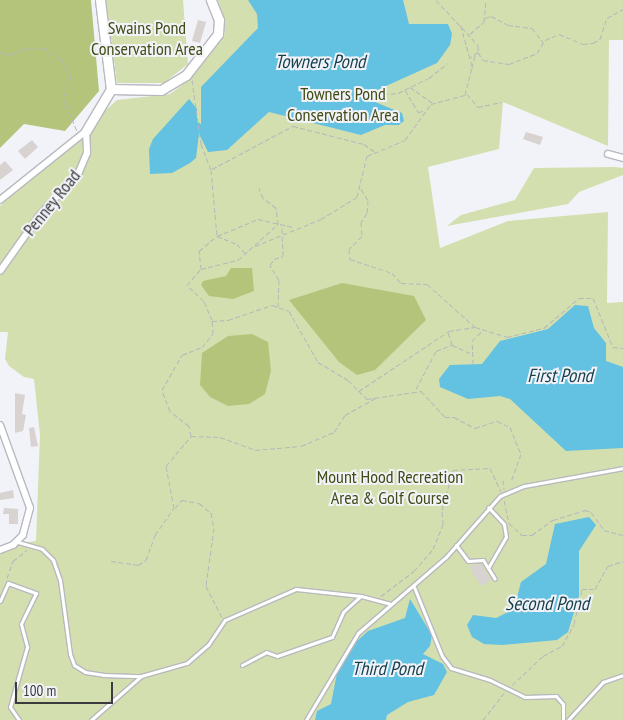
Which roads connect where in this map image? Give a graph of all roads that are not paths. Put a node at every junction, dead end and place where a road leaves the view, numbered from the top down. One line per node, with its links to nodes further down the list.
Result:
1 (100, 0): 3 (street)
2 (211, 0): 3 (street)
3 (111, 89): 4 (street)
4 (84, 133): 7 (street); 8 (street, Penney Road)
5 (608, 154): 6 (street)
6 (623, 158)
7 (0, 200)
8 (0, 271)
9 (0, 425): 10 (street)
10 (4, 452): 13 (street)
11 (623, 468): 12 (lane)
12 (488, 507): 14 (lane); 16 (lane)
13 (17, 542): 15 (street); 24 (lane)
14 (456, 545): 16 (lane); 18 (lane)
15 (0, 550)
16 (488, 568): 17 (lane)
17 (495, 579)
18 (414, 586): 21 (lane); 28 (lane)
19 (361, 596): 21 (lane); 22 (lane); 24 (lane)
20 (0, 601): 25 (lane)
21 (392, 604): 27 (lane)
22 (242, 665)
23 (623, 675): 29 (lane)
24 (141, 676): 26 (lane)
25 (19, 720)
26 (91, 720)
27 (306, 720)
28 (563, 720)
29 (568, 720)

